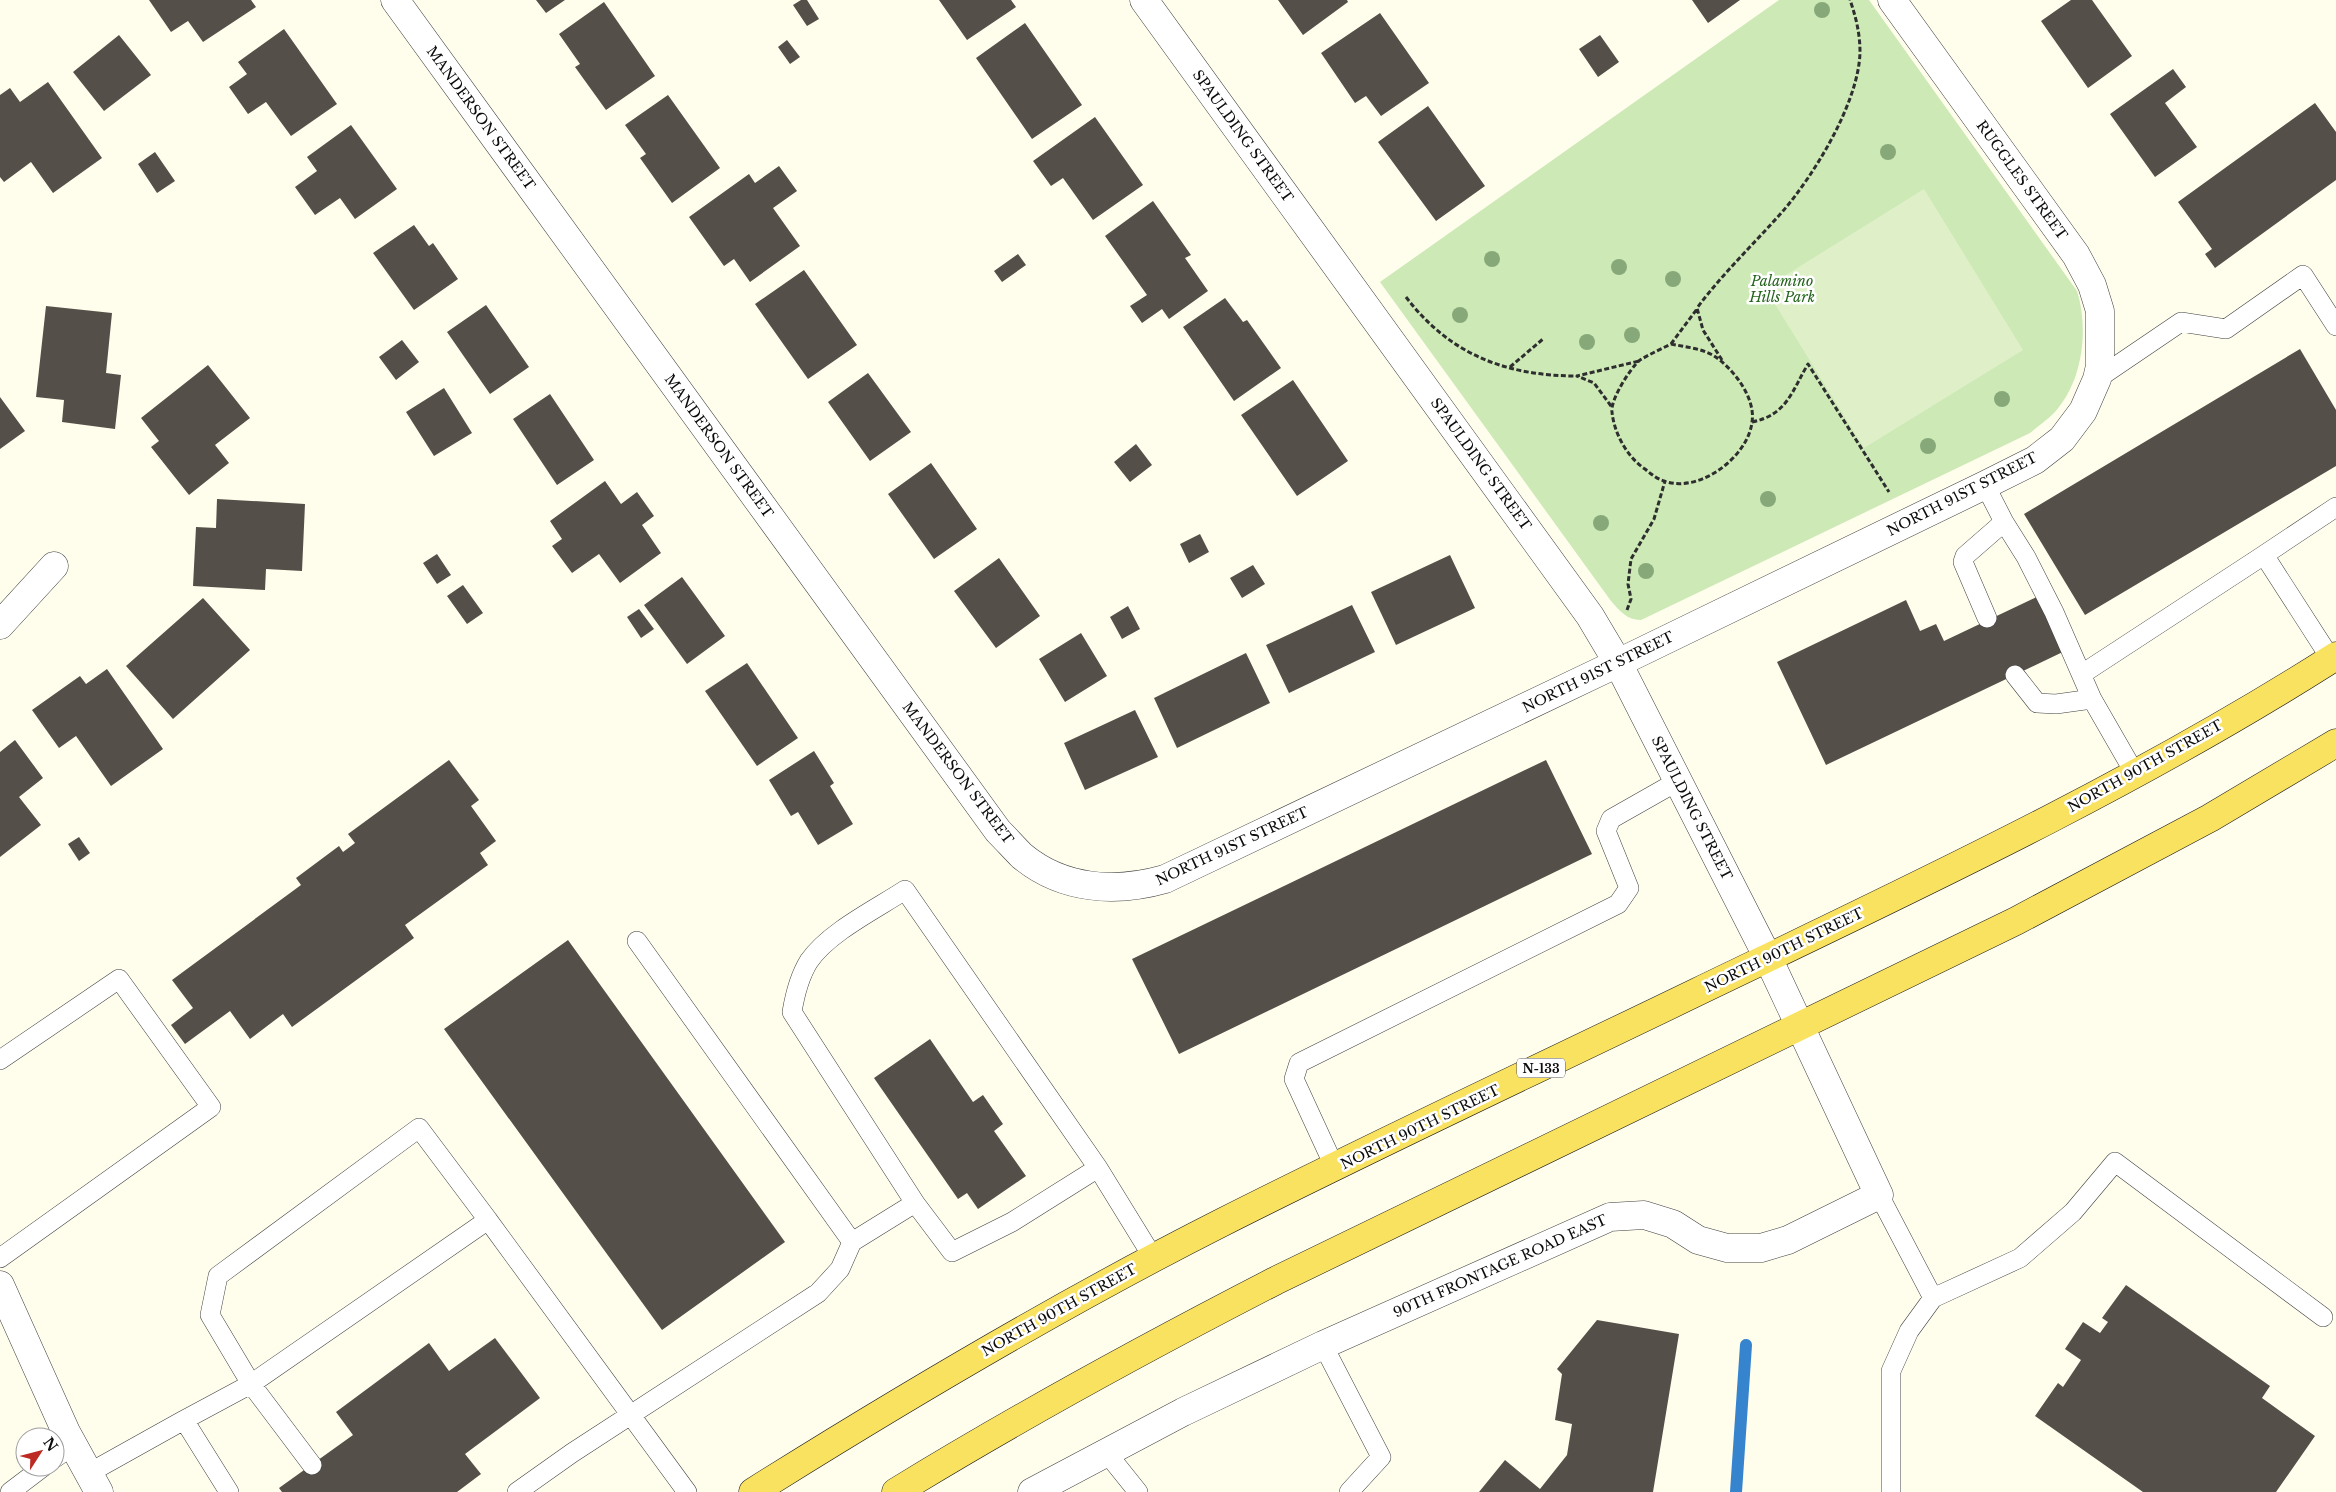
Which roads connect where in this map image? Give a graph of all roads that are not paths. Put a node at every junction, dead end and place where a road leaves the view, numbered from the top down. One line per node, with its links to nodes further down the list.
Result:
1 (395, 0): 21 (street, MANDERSON STREET)
2 (1144, 0): 14 (street, SPAULDING STREET)
3 (1892, 0): 5 (street, RUGGLES STREET)
4 (2336, 326): 5 (lane)
5 (2098, 379): 6 (street, NORTH 91ST STREET)
6 (1985, 485): 8 (lane); 14 (street, NORTH 91ST STREET)
7 (2336, 508): 9 (lane)
8 (2004, 522): 11 (lane); 15 (lane)
9 (2264, 556): 13 (lane); 15 (lane)
10 (54, 566): 12 (street)
11 (1987, 618)
12 (0, 625)
13 (2334, 657): 19 (main road, NORTH 90TH STREET / N-133)
14 (1618, 663): 20 (street, SPAULDING STREET); 21 (street, NORTH 91ST STREET)
15 (2082, 674): 17 (lane)
16 (2015, 675): 17 (lane)
17 (2092, 699): 19 (lane)
18 (2336, 743): 24 (main road)
19 (2134, 772): 23 (main road, NORTH 90TH STREET / N-133)
20 (1678, 781): 23 (street, SPAULDING STREET); 27 (lane)
21 (1058, 877)
22 (637, 941): 31 (lane)
23 (1768, 958): 24 (street); 27 (main road, NORTH 90TH STREET / N-133)
24 (1800, 1027): 28 (street); 52 (main road)
25 (0, 1060): 32 (lane)
26 (1098, 1168): 29 (lane); 29 (lane); 33 (lane)
27 (1335, 1168): 33 (main road, NORTH 90TH STREET / N-133)
28 (1879, 1195): 35 (lane); 37 (street, 90TH FRONTAGE ROAD EAST)
29 (915, 1203): 31 (lane)
30 (488, 1220): 38 (lane); 38 (lane); 39 (lane)
31 (852, 1242): 39 (lane)
32 (0, 1258)
33 (1154, 1259): 51 (main road, NORTH 90TH STREET / N-133)
34 (0, 1285): 41 (street)
35 (1933, 1298): 36 (lane); 56 (lane)
36 (2323, 1317)
37 (1323, 1346): 43 (street, 90TH FRONTAGE ROAD EAST); 55 (lane)
38 (251, 1384): 40 (lane); 44 (lane)
39 (632, 1414): 49 (lane); 50 (lane)
40 (184, 1420): 46 (lane); 48 (lane)
41 (55, 1427)
42 (65, 1452): 46 (street)
43 (1106, 1452): 53 (street, 90TH FRONTAGE ROAD EAST); 54 (lane)
44 (312, 1465)
45 (30, 1477): 47 (lane)
46 (94, 1483)
47 (10, 1492)
48 (229, 1492)
49 (517, 1492)
50 (687, 1492)
51 (754, 1492)
52 (896, 1492)
53 (1032, 1492)
54 (1138, 1492)
55 (1349, 1492)
56 (1891, 1492)

